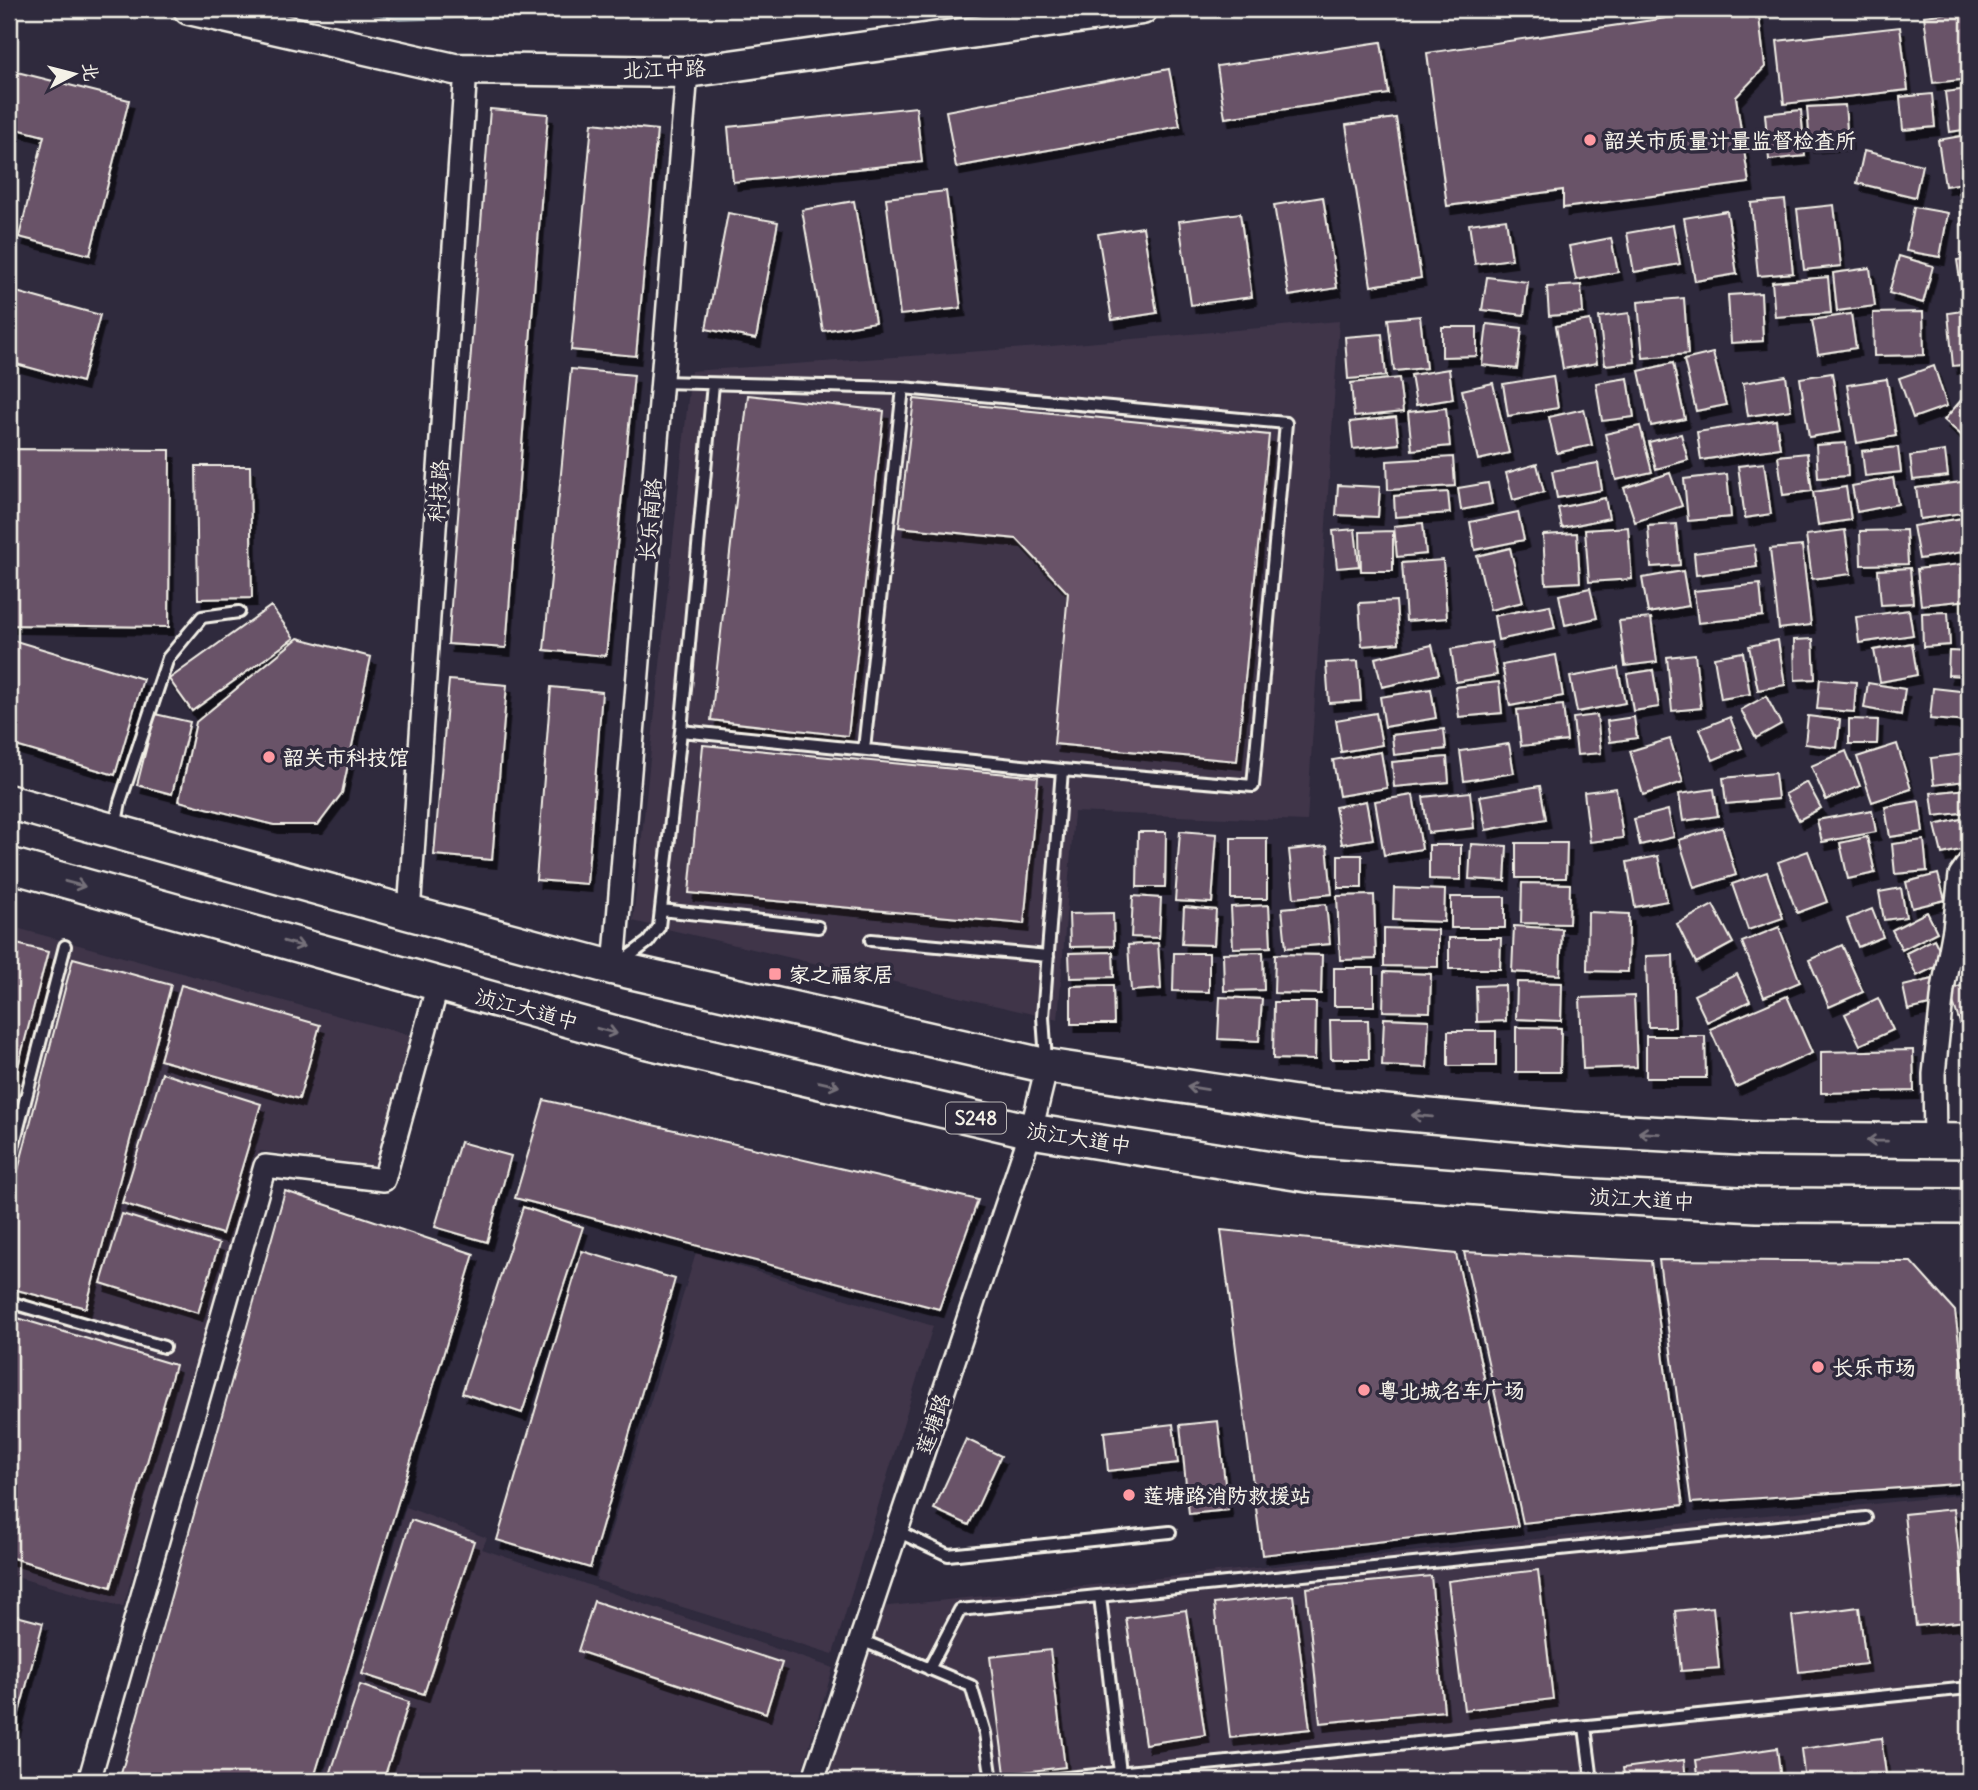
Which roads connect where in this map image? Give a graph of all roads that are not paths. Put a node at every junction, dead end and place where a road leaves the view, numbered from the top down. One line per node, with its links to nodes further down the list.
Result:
1 (189, 9): 3 (street, 北江中路)
2 (1142, 9): 4 (street, 北江中路)
3 (466, 69): 4 (street, 北江中路); 17 (street, 科技路)
4 (687, 72): 5 (street, 长乐南路)
5 (662, 382): 6 (lane); 22 (street, 长乐南路)
6 (713, 384): 7 (lane); 9 (lane)
7 (903, 388): 10 (lane); 11 (lane)
8 (239, 612): 13 (lane)
9 (681, 731): 10 (lane); 16 (lane)
10 (864, 749): 11 (lane)
11 (1062, 770): 21 (lane)
12 (9, 802): 13 (main road)
13 (114, 831): 17 (main road)
14 (1969, 862): 27 (street)
15 (9, 865): 23 (main road, 浈江大道中 / S248, one-way to 23)
16 (661, 910): 18 (lane); 22 (lane)
17 (410, 913): 22 (main road)
18 (818, 927)
19 (871, 940): 21 (lane)
20 (65, 946): 28 (lane)
21 (1048, 956): 24 (lane)
22 (614, 968): 24 (main road)
23 (439, 984): 25 (main road, 浈江大道中 / S248, one-way to 25); 41 (street)
24 (1047, 1066): 25 (street, 莲塘路); 27 (main road, one-way to 24)
25 (1031, 1131): 29 (main road, 浈江大道中 / S248); 33 (street, 莲塘路)
26 (1969, 1140): 27 (main road)
27 (1935, 1141)
28 (9, 1163)
29 (1969, 1209)
30 (9, 1302): 31 (lane)
31 (164, 1347)
32 (1866, 1518): 35 (lane)
33 (897, 1531): 34 (lane); 36 (street, 莲塘路)
34 (1170, 1532)
35 (1100, 1596): 37 (lane); 40 (lane)
36 (861, 1640): 37 (lane); 42 (street, 莲塘路)
37 (929, 1669): 43 (lane)
38 (1969, 1688): 39 (lane)
39 (1585, 1727): 40 (lane); 45 (lane)
40 (1120, 1773): 44 (lane)
41 (89, 1781)
42 (813, 1781)
43 (992, 1781)
44 (1036, 1781)
45 (1592, 1781)

